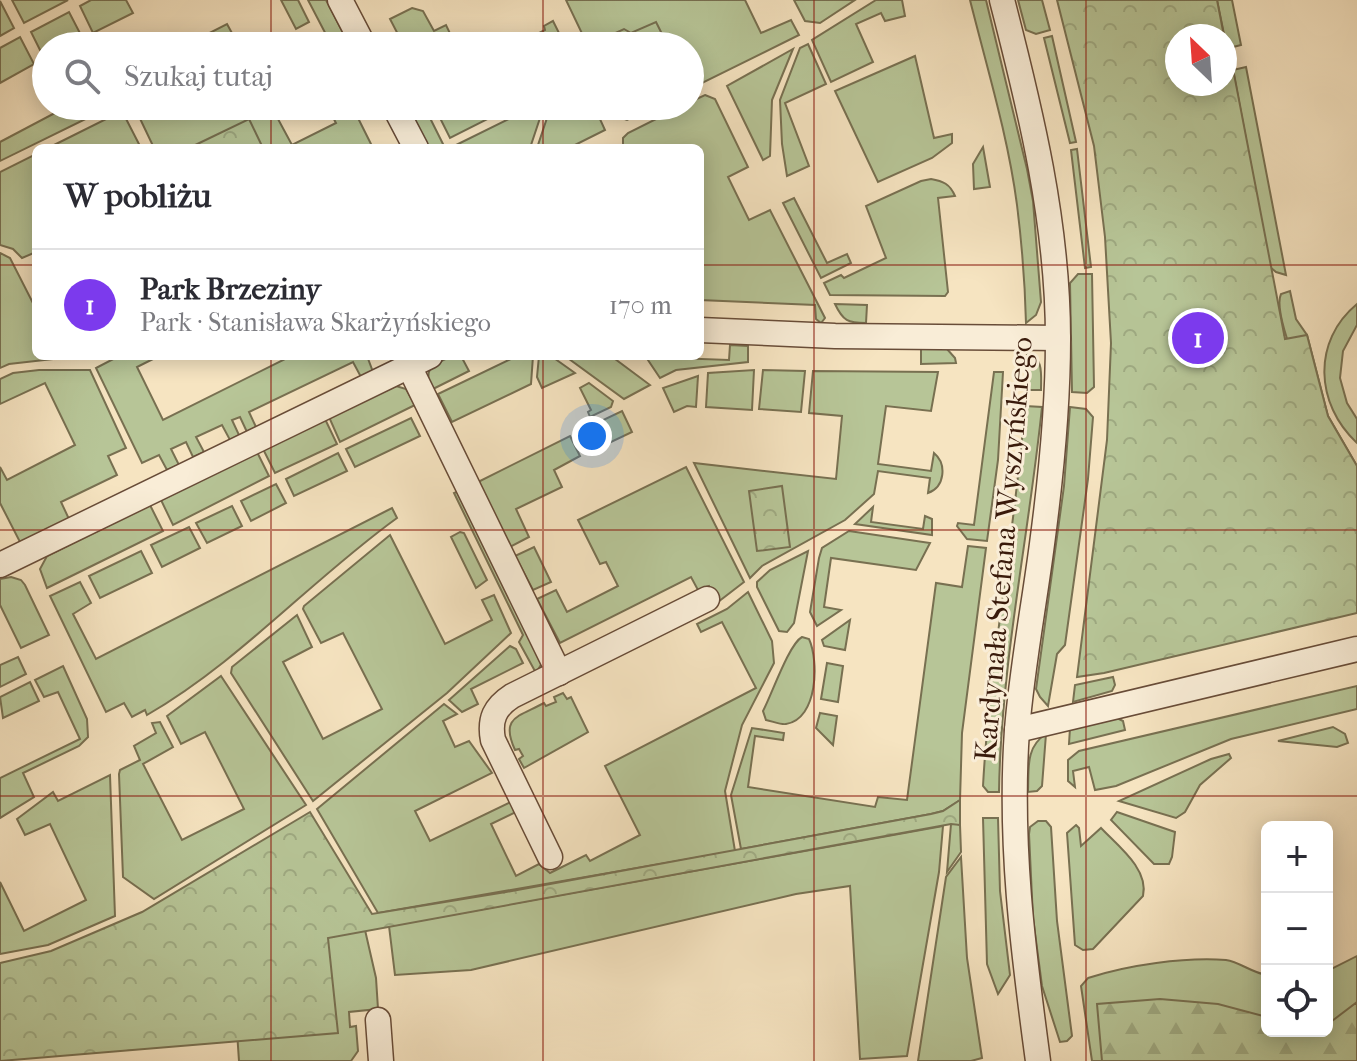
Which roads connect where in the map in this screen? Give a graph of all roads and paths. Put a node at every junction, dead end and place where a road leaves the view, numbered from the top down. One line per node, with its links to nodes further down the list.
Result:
1 (340, 0): 3 (street)
2 (1002, 0): 7 (street, Kardynała Stefana Wyszyńskiego)
3 (357, 32)
4 (401, 120): 5 (street)
5 (414, 144)
6 (704, 330): 7 (street)
7 (1058, 338): 13 (street, Kardynała Stefana Wyszyńskiego)
8 (419, 361): 9 (street); 12 (street)
9 (0, 565)
10 (707, 599): 12 (street)
11 (1357, 649): 13 (street)
12 (559, 673): 14 (street)
13 (1017, 730): 17 (street, Kardynała Stefana Wyszyńskiego)
14 (550, 857)
15 (378, 1020): 16 (street)
16 (381, 1061)
17 (1038, 1061)

